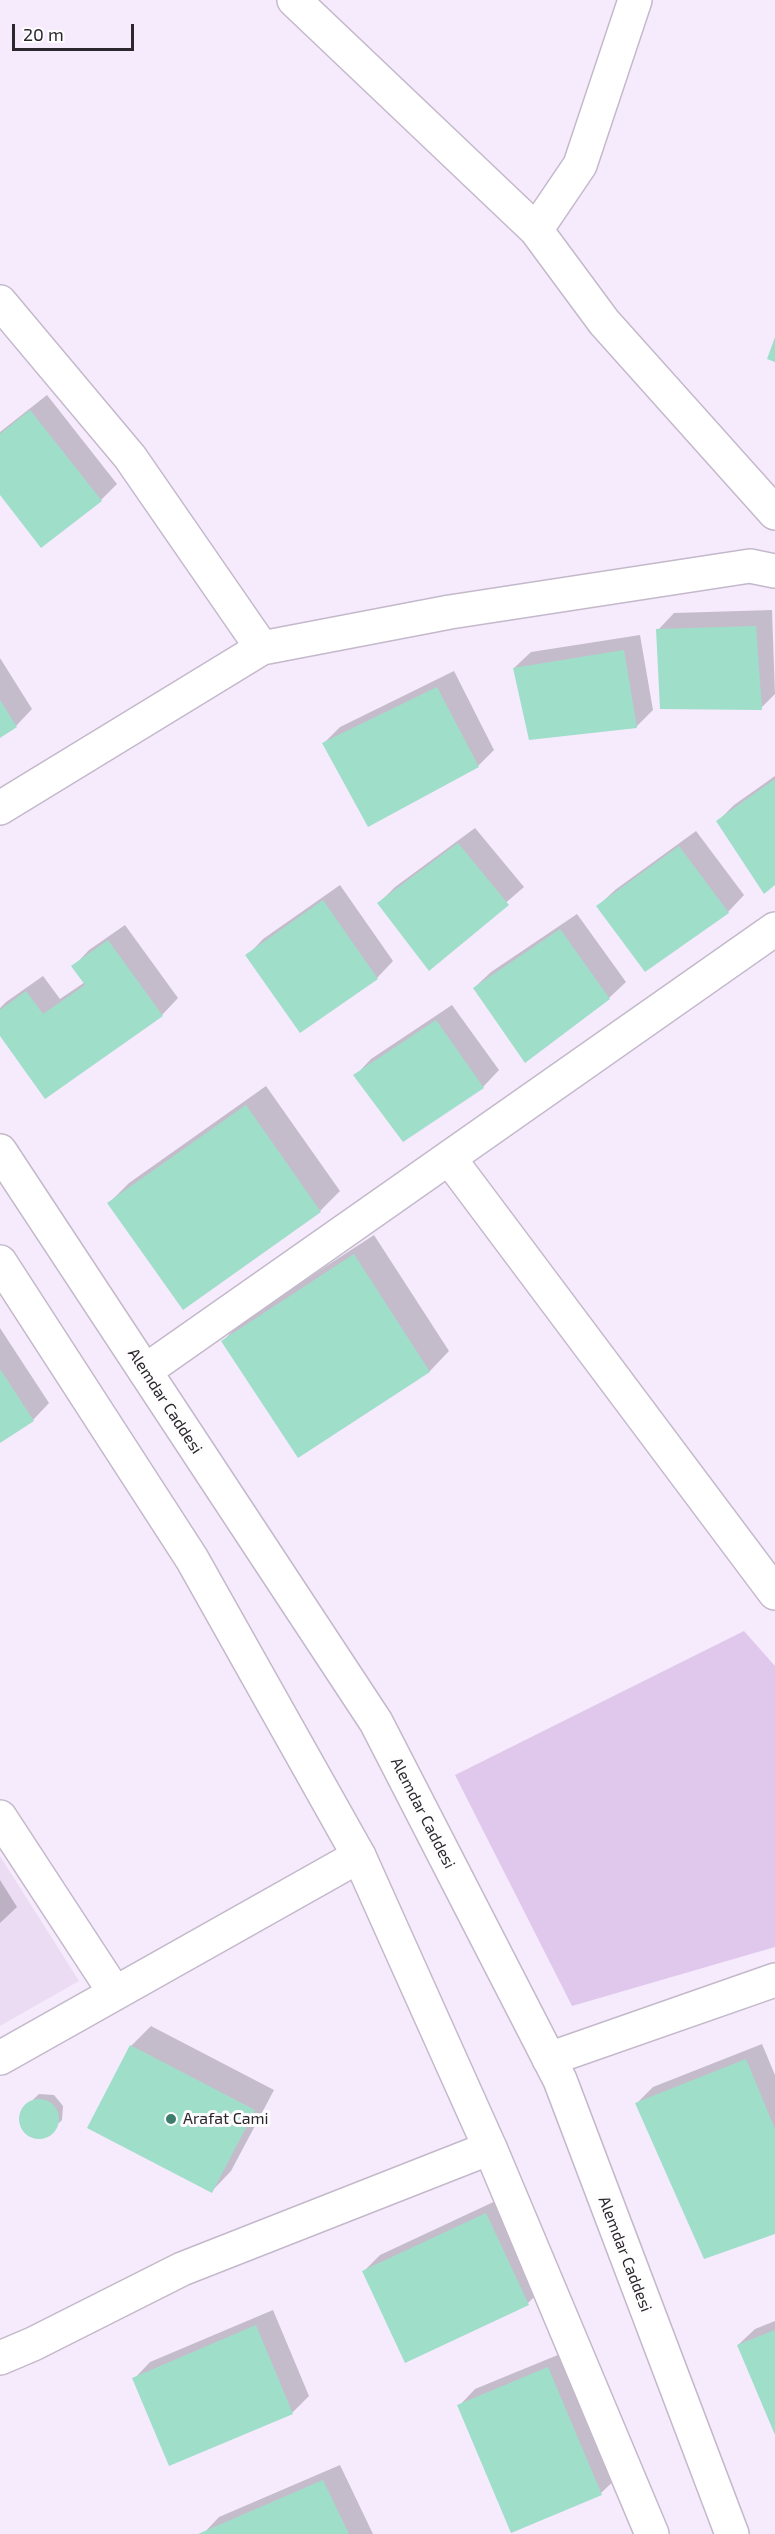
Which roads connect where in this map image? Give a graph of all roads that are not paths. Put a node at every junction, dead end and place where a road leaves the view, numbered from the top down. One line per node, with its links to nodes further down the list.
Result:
1 (294, 0): 3 (street)
2 (635, 0): 3 (street)
3 (536, 230): 5 (street)
4 (0, 302): 7 (street)
5 (775, 513)
6 (775, 571): 7 (street)
7 (262, 648): 8 (street)
8 (0, 808)
9 (775, 929): 11 (street)
10 (0, 1151): 13 (street, Alemdar Caddesi)
11 (449, 1158): 13 (street); 14 (street)
12 (0, 1262): 16 (street)
13 (145, 1371): 20 (street, Alemdar Caddesi)
14 (775, 1593)
15 (0, 1817): 18 (street)
16 (359, 1856): 18 (street); 21 (street)
17 (775, 1980): 20 (street)
18 (115, 1993): 19 (street)
19 (0, 2058)
20 (549, 2059): 24 (street, Alemdar Caddesi)
21 (490, 2148): 22 (street); 23 (street)
22 (0, 2358)
23 (649, 2533)
24 (732, 2534)

